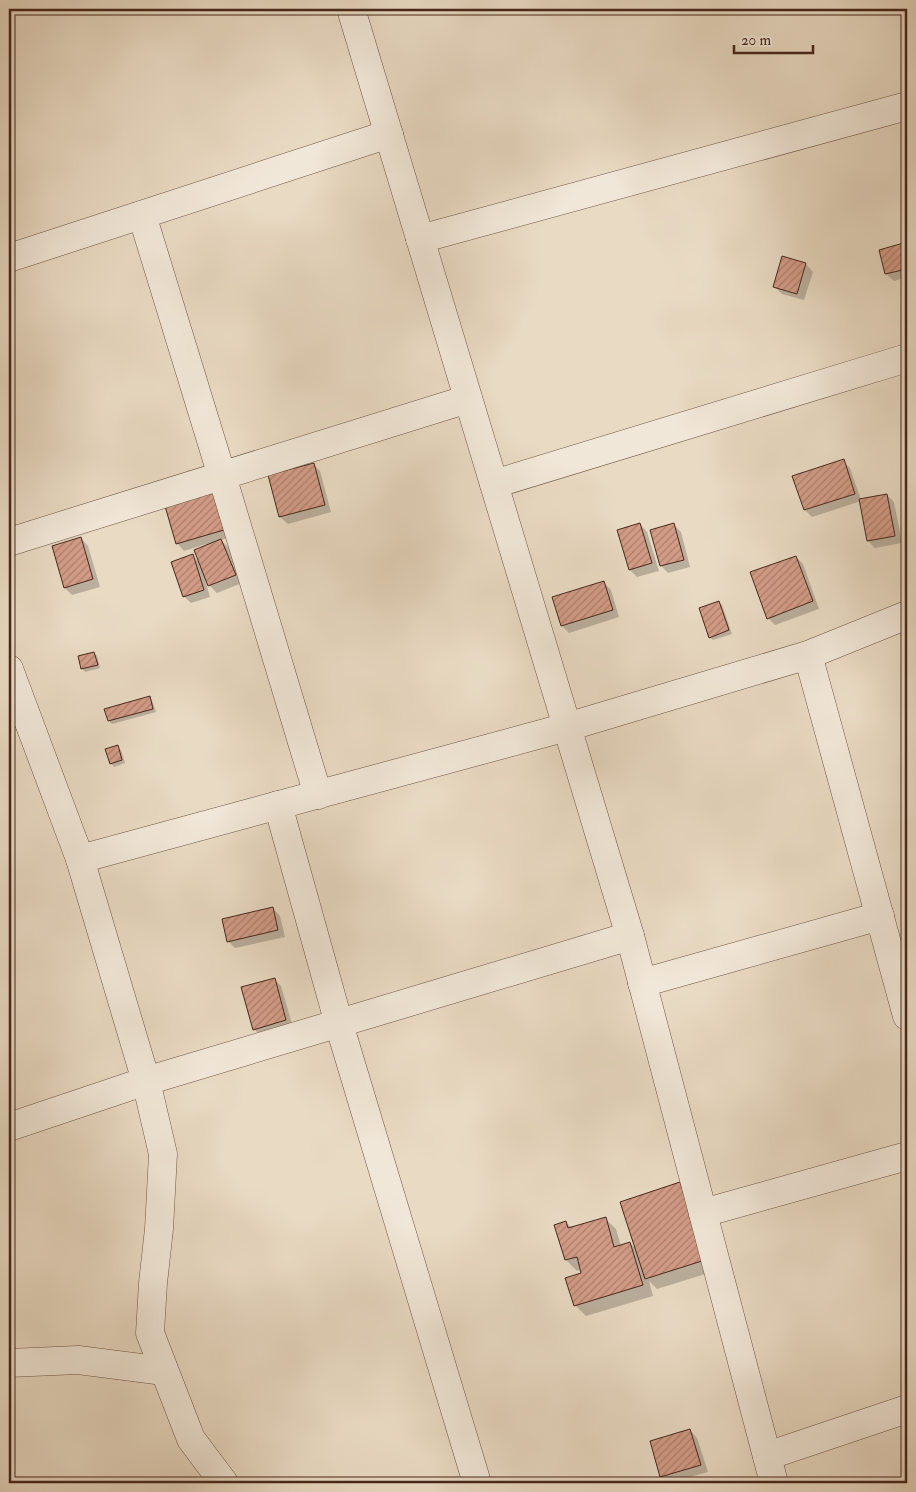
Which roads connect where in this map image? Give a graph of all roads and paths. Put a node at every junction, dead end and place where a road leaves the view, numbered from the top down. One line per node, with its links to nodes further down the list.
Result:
1 (351, 9): 3 (street)
2 (907, 106): 5 (street)
3 (389, 134): 4 (street); 5 (street)
4 (142, 215): 6 (street); 9 (street)
5 (420, 239): 8 (street)
6 (9, 258)
7 (907, 358): 10 (street)
8 (468, 399): 9 (street); 10 (street)
9 (222, 476): 11 (street); 16 (street)
10 (494, 484): 15 (street)
11 (9, 542)
12 (907, 615): 13 (street)
13 (808, 655): 15 (street); 19 (street)
14 (9, 669): 18 (street)
15 (567, 727): 16 (street); 20 (street)
16 (318, 795): 17 (street)
17 (278, 805): 18 (street); 24 (street)
18 (80, 859): 25 (street)
19 (880, 916): 21 (street); 22 (street)
20 (630, 936): 22 (street); 24 (street)
21 (902, 975): 23 (street)
22 (642, 983): 28 (street)
23 (907, 1016)
24 (339, 1024): 25 (street); 34 (street)
25 (146, 1081): 26 (street); 30 (street)
26 (9, 1127)
27 (907, 1156): 28 (street)
28 (703, 1213): 32 (street)
29 (9, 1363): 30 (street)
30 (164, 1371): 33 (street)
31 (907, 1409): 32 (street)
32 (766, 1456): 35 (street)
33 (224, 1483)
34 (477, 1483)
35 (774, 1483)

